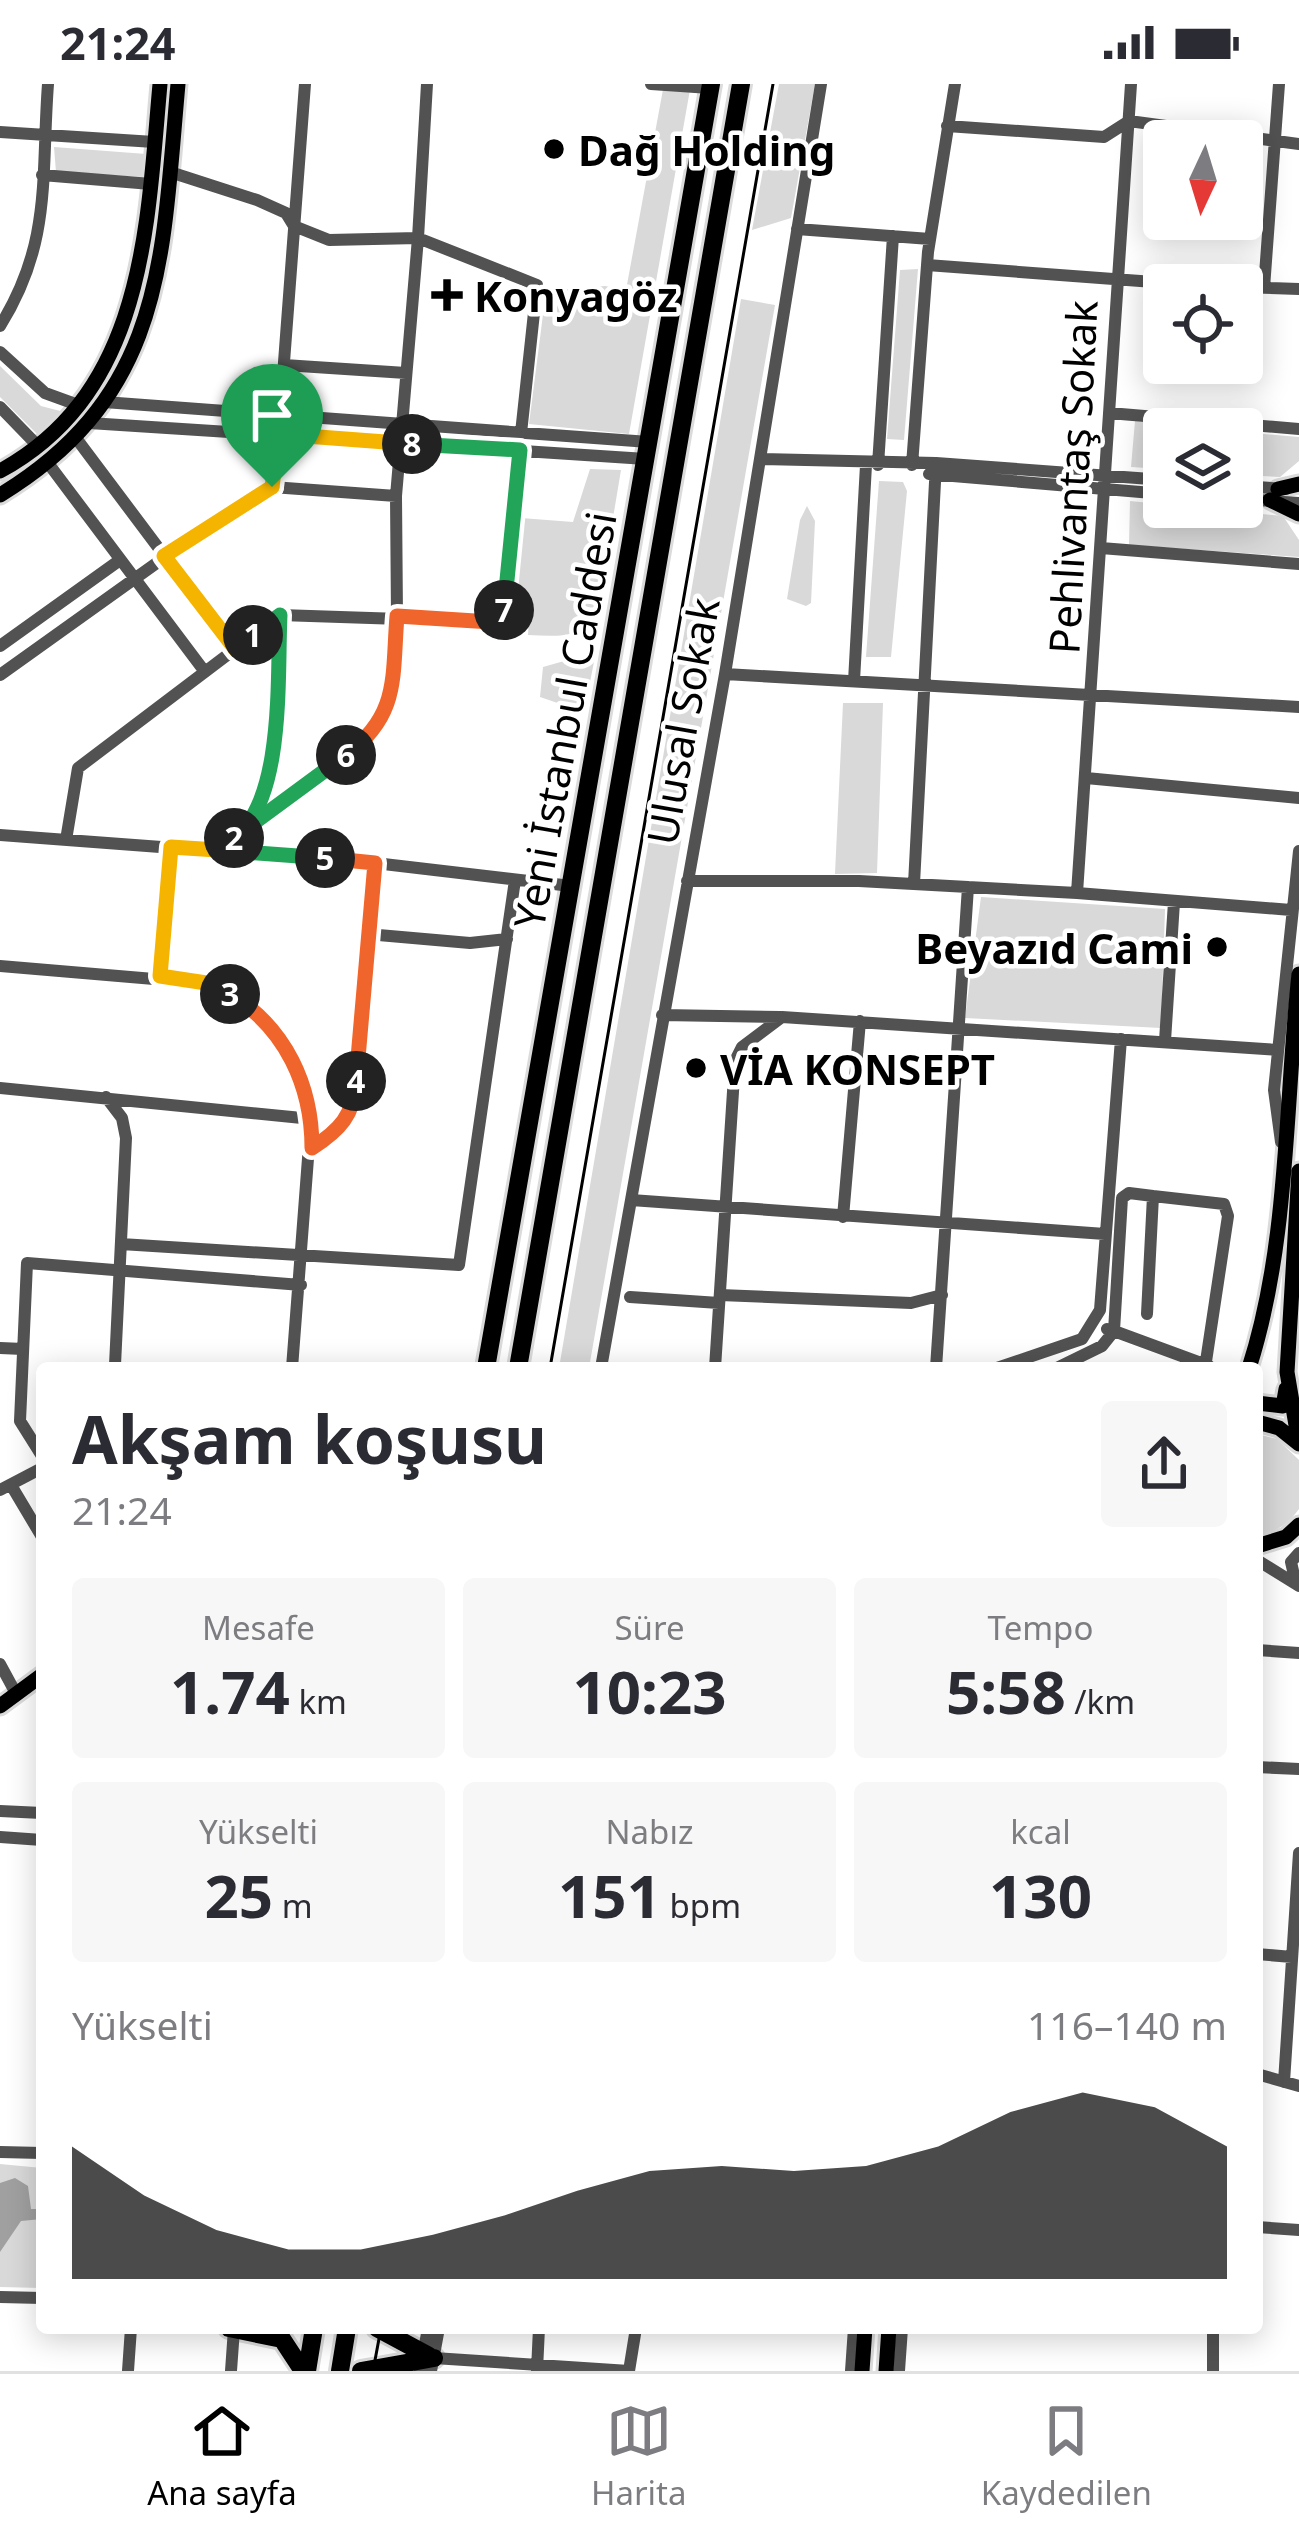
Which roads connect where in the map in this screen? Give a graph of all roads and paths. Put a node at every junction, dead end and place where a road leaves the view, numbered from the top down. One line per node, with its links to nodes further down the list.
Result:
1 (48, 84): 16 (street)
2 (160, 84): 17 (main road)
3 (178, 84): 20 (main road)
4 (305, 84): 23 (street)
5 (427, 84): 26 (street)
6 (651, 84): 12 (street)
7 (741, 84): 143 (highway, Yeni İstanbul Caddesi)
8 (821, 84): 24 (street, Ulusal Sokak)
9 (955, 84): 14 (street)
10 (1131, 84): 13 (street, Pehlivantaş Sokak)
11 (1279, 84): 18 (street)
12 (710, 86): 51 (highway, Yeni İstanbul Caddesi)
13 (1129, 121): 14 (street); 18 (street); 29 (street, Pehlivantaş Sokak)
14 (947, 126): 27 (street)
15 (0, 131): 16 (street)
16 (44, 134): 17 (street); 21 (street)
17 (154, 142): 22 (main road)
18 (1275, 142): 19 (street); 31 (street)
19 (1299, 144)
20 (170, 172): 23 (street); 37 (main road)
21 (42, 182): 22 (street); 33 (street)
22 (151, 184): 38 (main road)
23 (294, 226): 26 (street); 35 (street)
24 (797, 229): 25 (street); 52 (street, Ulusal Sokak)
25 (893, 236): 27 (street); 54 (street)
26 (418, 238): 36 (street); 45 (street)
27 (930, 239): 28 (street)
28 (927, 265): 29 (street); 55 (street)
29 (1118, 276): 30 (street); 40 (street, Pehlivantaş Sokak)
30 (1143, 279)
31 (1264, 288): 32 (street)
32 (1299, 289)
33 (0, 326)
34 (0, 352): 38 (street)
35 (284, 364): 36 (street); 41 (street)
36 (406, 373): 43 (street)
37 (104, 402): 41 (street); 42 (main road)
38 (78, 405): 49 (main road)
39 (0, 407): 49 (street)
40 (1109, 413): 44 (street); 59 (street, Pehlivantaş Sokak)
41 (280, 415): 43 (street)
42 (89, 422): 46 (street); 47 (main road)
43 (401, 424): 45 (street); 48 (street)
44 (1299, 428)
45 (521, 433): 51 (street)
46 (279, 434): 48 (street); 60 (street)
47 (76, 438): 53 (main road); 71 (street)
48 (402, 443): 50 (street); 66 (street)
49 (36, 444): 57 (main road)
50 (520, 450): 51 (street); 76 (street)
51 (648, 451): 98 (highway, Yeni İstanbul Caddesi)
52 (761, 459): 54 (street); 80 (street, Ulusal Sokak)
53 (48, 463): 65 (main road); 72 (street)
54 (872, 465): 55 (street); 82 (street)
55 (912, 465): 56 (street)
56 (936, 470): 59 (street); 83 (street)
57 (0, 471)
58 (1143, 481): 59 (street)
59 (1105, 483): 62 (street); 70 (street, Pehlivantaş Sokak)
60 (272, 487): 66 (street); 71 (street)
61 (1299, 487): 64 (main road)
62 (1143, 490)
63 (1263, 491): 64 (street)
64 (1274, 494): 67 (street); 68 (street); 69 (main road)
65 (0, 495)
66 (396, 496): 76 (street)
67 (1263, 496)
68 (1299, 503)
69 (1299, 514)
70 (1101, 548): 73 (street); 84 (street, Pehlivantaş Sokak)
71 (164, 556): 74 (street); 78 (street)
72 (120, 560): 74 (street); 77 (street)
73 (1299, 564)
74 (133, 578): 79 (street); 81 (street)
75 (280, 615): 76 (street); 78 (street); 88 (street)
76 (397, 616): 88 (street)
77 (0, 646)
78 (236, 650): 79 (street)
79 (205, 672): 90 (street)
80 (725, 674): 82 (street); 96 (street, Ulusal Sokak)
81 (0, 675)
82 (854, 681): 83 (street)
83 (924, 685): 84 (street); 97 (street)
84 (1092, 695): 85 (street); 86 (street, Pehlivantaş Sokak)
85 (1299, 707)
86 (1086, 778): 87 (street); 100 (street, Pehlivantaş Sokak)
87 (1299, 798)
88 (253, 823): 92 (street)
89 (0, 835): 90 (street)
90 (66, 840): 91 (street)
91 (171, 847): 92 (street); 107 (street)
92 (217, 850): 94 (street)
93 (1299, 851): 102 (street)
94 (375, 863): 95 (street); 103 (street)
95 (515, 880): 98 (street); 104 (street)
96 (687, 881): 97 (street); 108 (street, Ulusal Sokak)
97 (914, 884): 99 (street)
98 (571, 886): 142 (highway, Yeni İstanbul Caddesi)
99 (968, 887): 100 (street); 111 (street)
100 (1077, 893): 101 (street)
101 (1174, 902): 102 (street); 113 (street)
102 (1291, 910): 114 (street)
103 (368, 934): 104 (street); 118 (street)
104 (507, 939): 128 (street)
105 (0, 966): 107 (street)
106 (1299, 974): 119 (main road)
107 (160, 976): 117 (street)
108 (662, 1015): 109 (street); 122 (street, Ulusal Sokak)
109 (782, 1017): 110 (street); 123 (street)
110 (860, 1021): 111 (street); 124 (street)
111 (955, 1025): 112 (street); 125 (street)
112 (1120, 1039): 113 (street); 126 (street)
113 (1165, 1041): 114 (street)
114 (1278, 1050): 119 (street)
115 (0, 1088): 116 (street)
116 (106, 1096): 117 (street); 127 (street)
117 (312, 1119): 118 (street)
118 (312, 1148): 128 (street)
119 (1282, 1151): 136 (main road)
120 (1299, 1171): 153 (main road)
121 (1153, 1196): 134 (street); 137 (street); 150 (street)
122 (631, 1200): 123 (street); 144 (street, Ulusal Sokak)
123 (726, 1205): 124 (street); 133 (street)
124 (843, 1217): 125 (street)
125 (947, 1224): 126 (street); 131 (street)
126 (1106, 1234): 135 (street)
127 (121, 1244): 128 (street); 129 (street)
128 (304, 1257): 130 (street)
129 (119, 1270): 130 (street); 139 (street); 140 (street)
130 (301, 1285): 141 (street)
131 (942, 1295): 133 (street); 146 (street)
132 (630, 1297): 133 (street)
133 (720, 1299): 145 (street)
134 (1147, 1314)
135 (1094, 1323): 137 (street); 147 (street)
136 (1262, 1327): 151 (main road); 152 (main road)
137 (1114, 1331): 148 (street); 149 (street)
138 (0, 1348): 139 (street)
139 (23, 1349): 157 (street)
140 (114, 1362)
141 (293, 1362)
142 (487, 1362)
143 (519, 1362)
144 (602, 1362)
145 (715, 1362)
146 (936, 1362)
147 (1015, 1362)
148 (1069, 1362)
149 (1195, 1362)
150 (1209, 1362)
151 (1251, 1362)
152 (1258, 1362)
153 (1287, 1372): 154 (main road); 156 (main road)
154 (1263, 1403)
155 (1263, 1424): 156 (main road)
156 (1299, 1444)
157 (36, 1446)
158 (36, 1471): 159 (street)
159 (6, 1488): 161 (street)
160 (1299, 1526): 162 (main road)
161 (36, 1529)
162 (1263, 1544)
163 (1299, 1553): 165 (street)
164 (1263, 1564): 165 (street)
165 (1298, 1585)
166 (1263, 1650): 167 (street)
167 (1299, 1653)
168 (0, 1664): 171 (street)
169 (36, 1678): 171 (main road)
170 (36, 1679): 172 (main road)
171 (6, 1691)
172 (0, 1706)
173 (1263, 1767): 174 (street)
174 (1299, 1769)
175 (0, 1811): 176 (street)
176 (21, 1812): 177 (street); 179 (street)
177 (36, 1813)
178 (0, 1837): 179 (street)
179 (20, 1839): 180 (street)
180 (36, 1840)
181 (1299, 1852): 183 (street)
182 (1263, 1955): 183 (street)
183 (1292, 1957): 185 (street)
184 (1263, 2076): 185 (street)
185 (1284, 2082): 186 (street)
186 (1299, 2086)
187 (0, 2152): 188 (street)
188 (36, 2153)
189 (1263, 2227): 190 (street)
190 (1299, 2230)
191 (0, 2297): 192 (street)
192 (36, 2298)
193 (131, 2334): 210 (street)
194 (232, 2334): 211 (street)
195 (257, 2334): 212 (highway)
196 (313, 2334): 212 (highway)
197 (346, 2334): 213 (highway)
198 (385, 2334): 207 (highway)
199 (437, 2334): 207 (street)
200 (539, 2334): 209 (street)
201 (634, 2334): 215 (street)
202 (853, 2334): 216 (street)
203 (865, 2334): 217 (main road)
204 (889, 2334): 218 (main road)
205 (901, 2334): 219 (street)
206 (1213, 2334): 220 (street)
207 (426, 2363): 208 (street); 214 (highway)
208 (487, 2366): 209 (street)
209 (537, 2368): 215 (street)
210 (128, 2371)
211 (231, 2371)
212 (305, 2371)
213 (340, 2371)
214 (362, 2371)
215 (624, 2371)
216 (850, 2371)
217 (862, 2371)
218 (886, 2371)
219 (898, 2371)
220 (1213, 2371)

